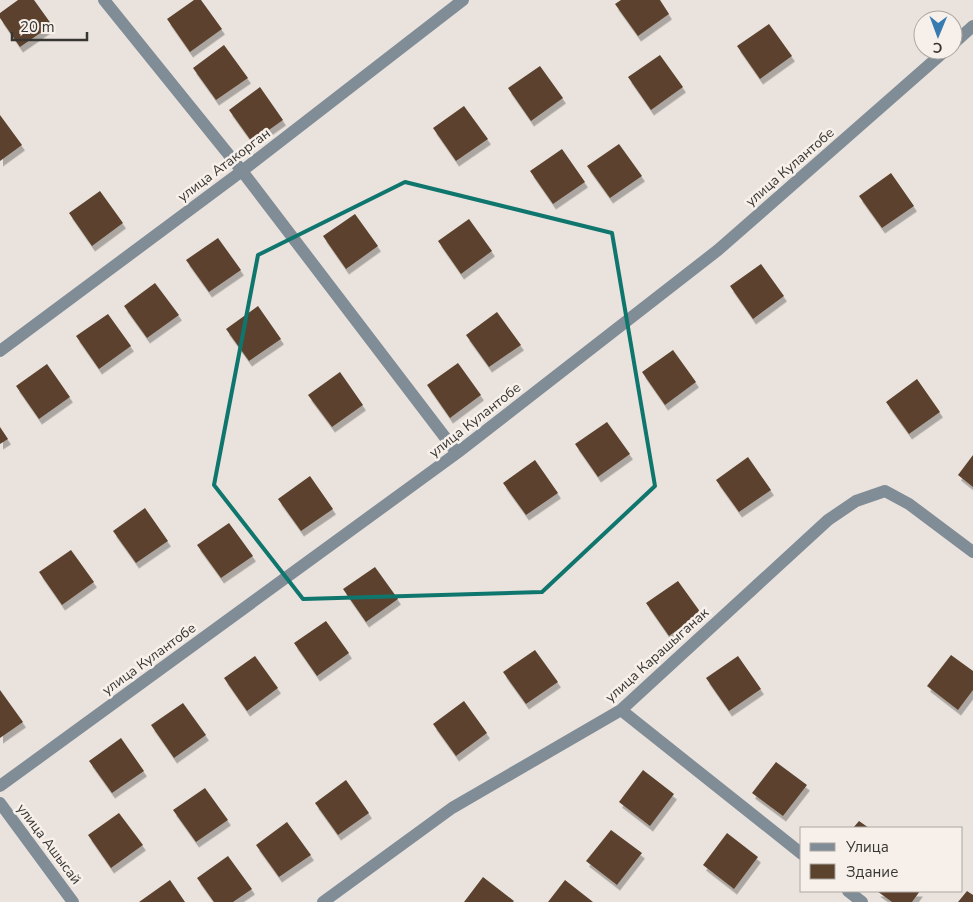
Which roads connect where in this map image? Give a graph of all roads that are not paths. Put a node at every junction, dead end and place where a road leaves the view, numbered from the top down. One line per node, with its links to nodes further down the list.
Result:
1 (104, 0): 6 (street)
2 (463, 0): 6 (street, улица Атакорган)
3 (973, 26): 4 (street)
4 (963, 35)
5 (935, 60): 8 (street, улица Кулантобе)
6 (242, 171): 7 (street, улица Атакорган); 8 (street)
7 (0, 351)
8 (457, 454): 11 (street, улица Кулантобе)
9 (973, 552): 10 (street, улица Карашыганак)
10 (621, 710): 13 (street); 16 (street, улица Карашыганак)
11 (0, 786)
12 (0, 803): 15 (street, улица Ашысай)
13 (800, 852)
14 (849, 892): 17 (street)
15 (73, 902)
16 (323, 902)
17 (862, 902)

